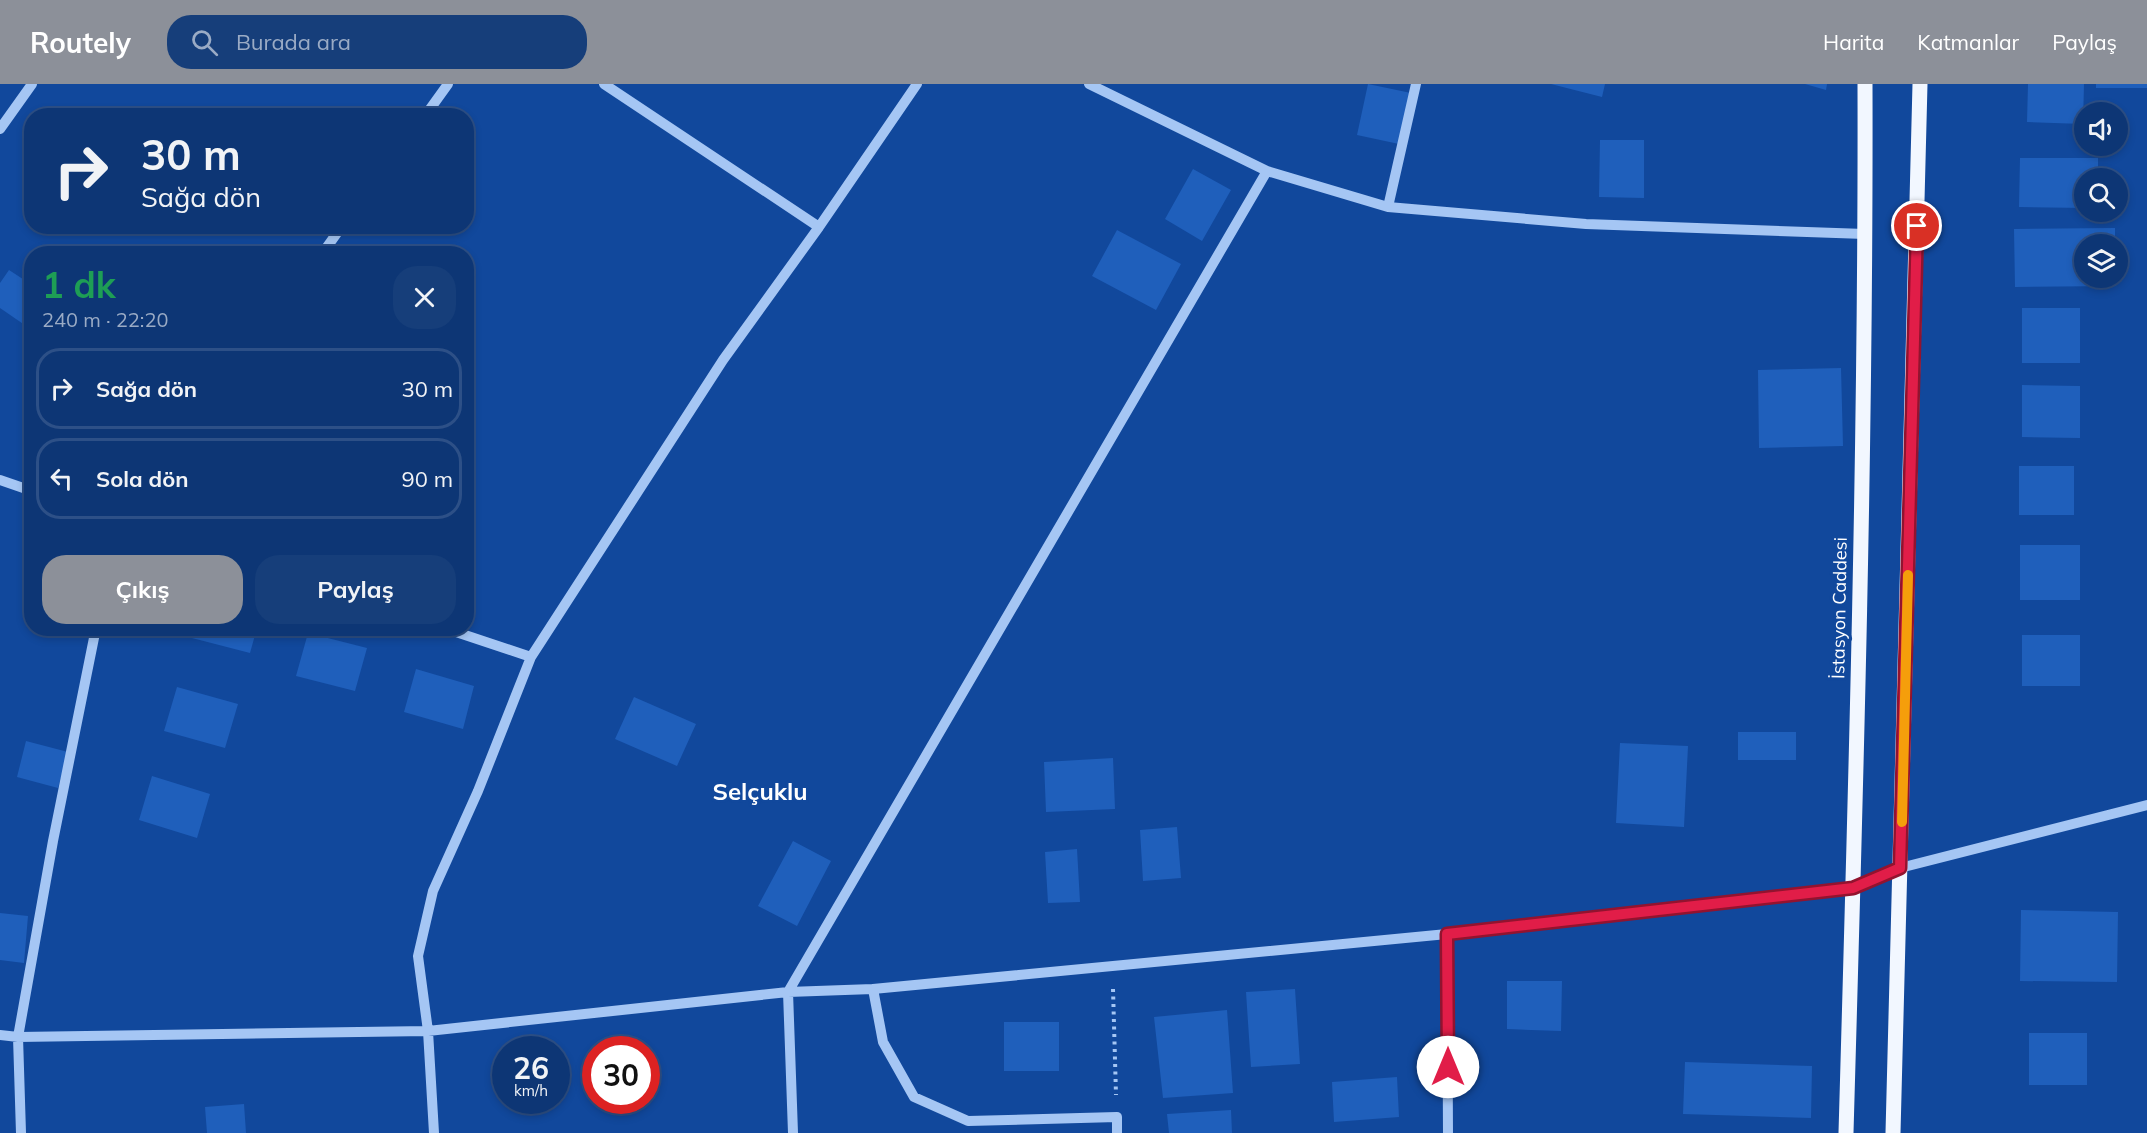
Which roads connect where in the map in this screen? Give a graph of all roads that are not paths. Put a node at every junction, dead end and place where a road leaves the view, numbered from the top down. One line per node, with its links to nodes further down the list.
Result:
1 (32, 84): 10 (street)
2 (448, 84): 9 (street)
3 (604, 84): 13 (street)
4 (917, 84): 13 (street)
5 (1089, 84): 11 (street)
6 (1416, 84): 12 (street)
7 (1865, 84): 14 (main road, İstasyon Caddesi)
8 (1920, 84): 21 (main road)
9 (432, 108)
10 (1, 126)
11 (1267, 171): 12 (street); 25 (street)
12 (1388, 207): 14 (street)
13 (819, 227): 19 (street)
14 (1865, 234): 22 (main road, İstasyon Caddesi)
15 (0, 480): 16 (street)
16 (24, 488)
17 (94, 636): 28 (street)
18 (468, 636): 19 (street)
19 (531, 657): 26 (street)
20 (2147, 805): 21 (street)
21 (1900, 868): 22 (street); 35 (main road)
22 (1853, 888): 23 (street); 34 (main road, İstasyon Caddesi)
23 (1447, 934): 24 (street); 33 (street)
24 (873, 989): 25 (street); 32 (street)
25 (788, 992): 26 (street); 31 (street)
26 (428, 1031): 28 (street); 30 (street)
27 (0, 1035): 28 (street)
28 (18, 1037): 29 (street)
29 (21, 1133)
30 (434, 1133)
31 (793, 1133)
32 (1117, 1133)
33 (1449, 1133)
34 (1846, 1133)
35 (1893, 1133)

